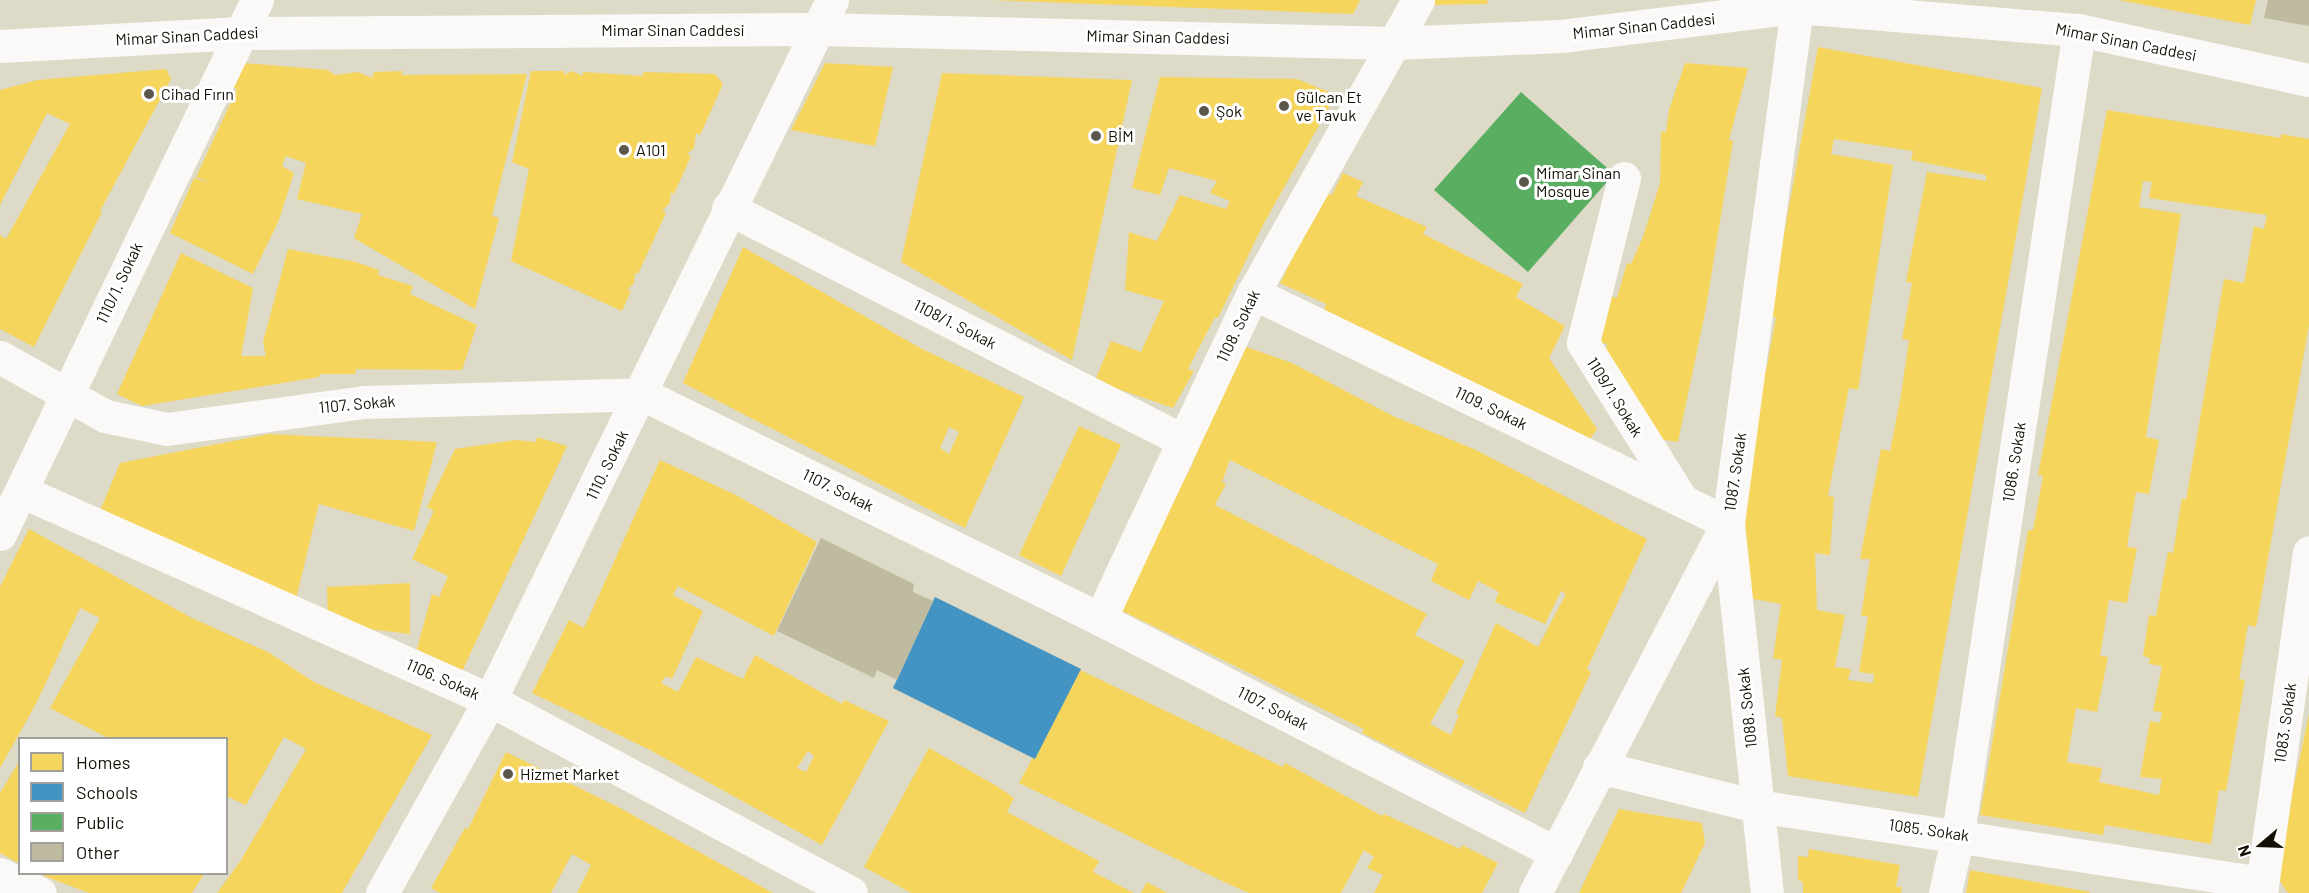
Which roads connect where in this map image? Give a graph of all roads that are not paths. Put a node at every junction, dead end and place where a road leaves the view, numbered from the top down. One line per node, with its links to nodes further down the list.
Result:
1 (257, 0): 8 (street, 1110/1. Sokak)
2 (832, 0): 6 (street, 1110. Sokak)
3 (1418, 0): 9 (street, 1108. Sokak)
4 (1797, 7): 5 (street, Mimar Sinan Caddesi); 7 (street, Mimar Sinan Caddesi); 21 (street, 1087. Sokak)
5 (1726, 9): 9 (street, Mimar Sinan Caddesi)
6 (817, 29): 8 (street, Mimar Sinan Caddesi); 9 (street, Mimar Sinan Caddesi); 13 (street, 1110. Sokak)
7 (2079, 30): 11 (street, Mimar Sinan Caddesi); 28 (street, 1086. Sokak)
8 (241, 33): 10 (street, Mimar Sinan Caddesi); 16 (street, 1110/1. Sokak)
9 (1395, 43): 14 (street, 1108. Sokak)
10 (0, 46)
11 (2309, 80)
12 (1624, 178): 20 (street, 1109/1. Sokak)
13 (728, 208): 17 (street, 1110. Sokak); 18 (street, 1108/1. Sokak)
14 (1253, 293): 18 (street, 1108. Sokak); 20 (street, 1109. Sokak)
15 (0, 357): 16 (street, 1107. Sokak)
16 (67, 393): 17 (street, 1107. Sokak); 19 (street, 1110/1. Sokak)
17 (642, 393): 24 (street, 1107. Sokak); 25 (street, 1110. Sokak)
18 (1182, 440): 24 (street, 1108. Sokak)
19 (21, 491): 22 (street, 1110/1. Sokak); 25 (street, 1106. Sokak)
20 (1683, 502): 21 (street, 1109. Sokak)
21 (1728, 523): 26 (street, 1087. Sokak); 27 (street, 1088. Sokak)
22 (0, 534)
23 (2309, 552): 31 (street, 1083. Sokak)
24 (1100, 619): 29 (street, 1107. Sokak)
25 (490, 700): 33 (street, 1110. Sokak); 34 (street, 1106. Sokak)
26 (1599, 767): 27 (street, 1085. Sokak); 29 (street, 1087. Sokak)
27 (1757, 806): 28 (street, 1085. Sokak); 36 (street, 1088. Sokak)
28 (1959, 834): 31 (street, 1085. Sokak); 37 (street, 1086. Sokak)
29 (1556, 854): 35 (street, 1087. Sokak)
30 (0, 874): 32 (street)
31 (2261, 888)
32 (40, 893)
33 (382, 893)
34 (851, 893)
35 (1536, 893)
36 (1767, 893)
37 (1946, 893)

